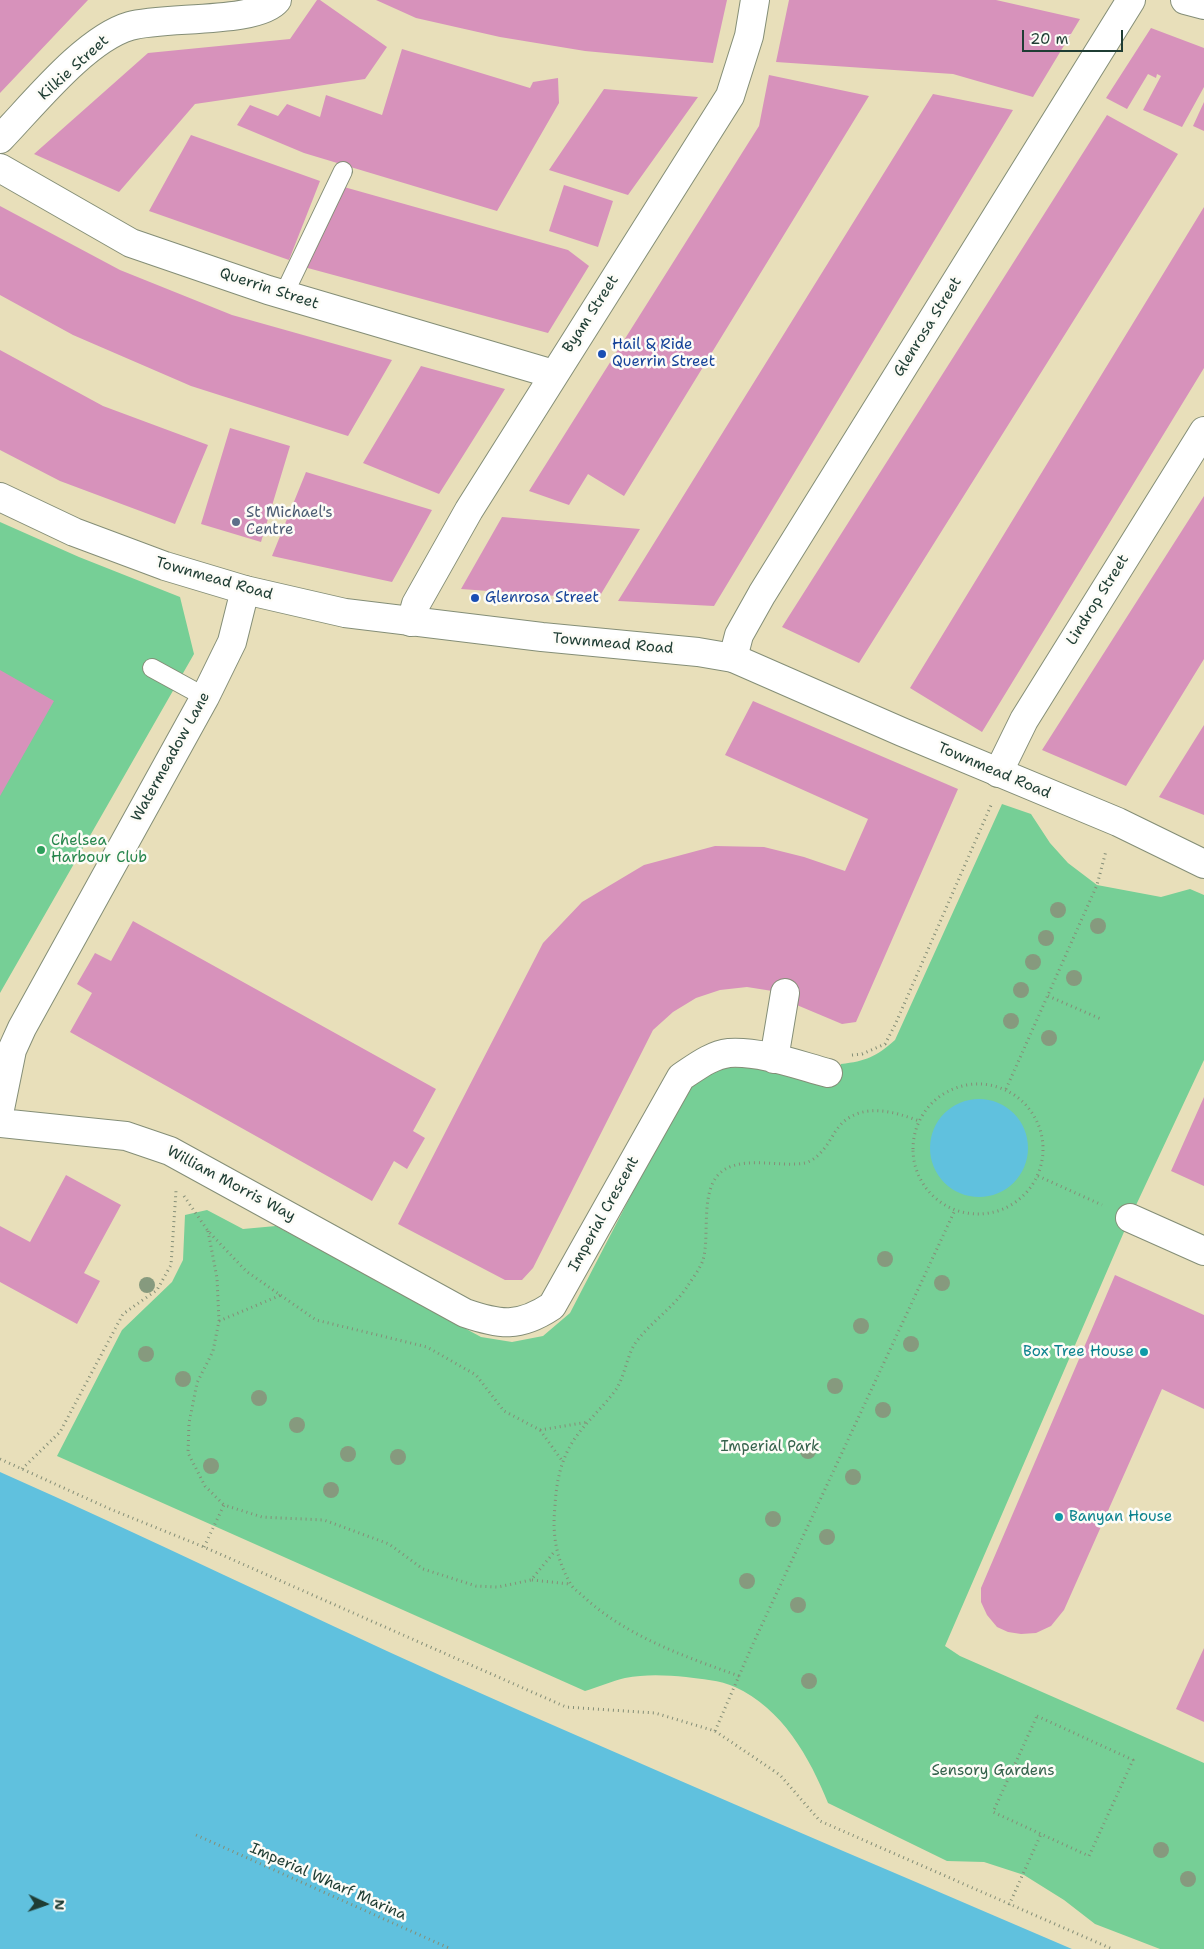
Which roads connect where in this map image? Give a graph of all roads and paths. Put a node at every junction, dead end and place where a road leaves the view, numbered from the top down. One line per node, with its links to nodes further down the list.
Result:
1 (277, 0): 6 (street, Kilkie Street)
2 (755, 0): 10 (street, Byam Street)
3 (1131, 0): 15 (street, Glenrosa Street)
4 (1185, 0): 5 (street)
5 (1204, 5)
6 (0, 139)
7 (0, 168): 9 (street, Querrin Street)
8 (343, 171): 9 (lane)
9 (284, 294): 10 (street, Querrin Street)
10 (553, 374): 14 (street, Byam Street)
11 (1204, 431): 18 (street, Lindrop Street)
12 (0, 497): 13 (street, Townmead Road)
13 (245, 590): 14 (street, Townmead Road); 17 (street, Watermeadow Lane)
14 (411, 622): 15 (street, Townmead Road)
15 (733, 658): 18 (street, Townmead Road)
16 (152, 668): 17 (lane)
17 (205, 697): 27 (street, Watermeadow Lane)
18 (998, 773): 20 (street, Townmead Road); 25 (path)
19 (1109, 844): 22 (path)
20 (1204, 864)
21 (785, 993): 24 (street)
22 (1048, 996): 23 (path); 26 (path)
23 (1101, 1019)
24 (774, 1060): 25 (street, Imperial Crescent); 36 (street, Imperial Crescent)
25 (828, 1073)
26 (1006, 1089): 28 (path); 30 (path)
27 (0, 1109)
28 (919, 1121): 32 (path); 39 (path)
29 (0, 1123): 36 (street, William Morris Way)
30 (1038, 1176): 31 (path); 32 (path)
31 (1101, 1204)
32 (955, 1210): 49 (path)
33 (1130, 1218): 35 (street)
34 (208, 1231): 37 (path); 38 (path); 43 (path)
35 (1204, 1251)
36 (365, 1256)
37 (281, 1296): 38 (path); 40 (path)
38 (218, 1321): 44 (path)
39 (588, 1422): 40 (path); 42 (path)
40 (540, 1430): 42 (path)
41 (0, 1459): 43 (path)
42 (563, 1462): 46 (path)
43 (22, 1469): 45 (path)
44 (224, 1505): 45 (path); 47 (path)
45 (204, 1547): 50 (path)
46 (555, 1551): 47 (path); 48 (path)
47 (531, 1580): 48 (path)
48 (571, 1584): 49 (path)
49 (739, 1676): 50 (path)
50 (715, 1731): 53 (path)
51 (1041, 1834): 51 (path); 53 (path)
52 (196, 1835): 54 (path, Imperial Wharf Marina)
53 (1009, 1905): 55 (path)
54 (451, 1949)
55 (1112, 1949)

